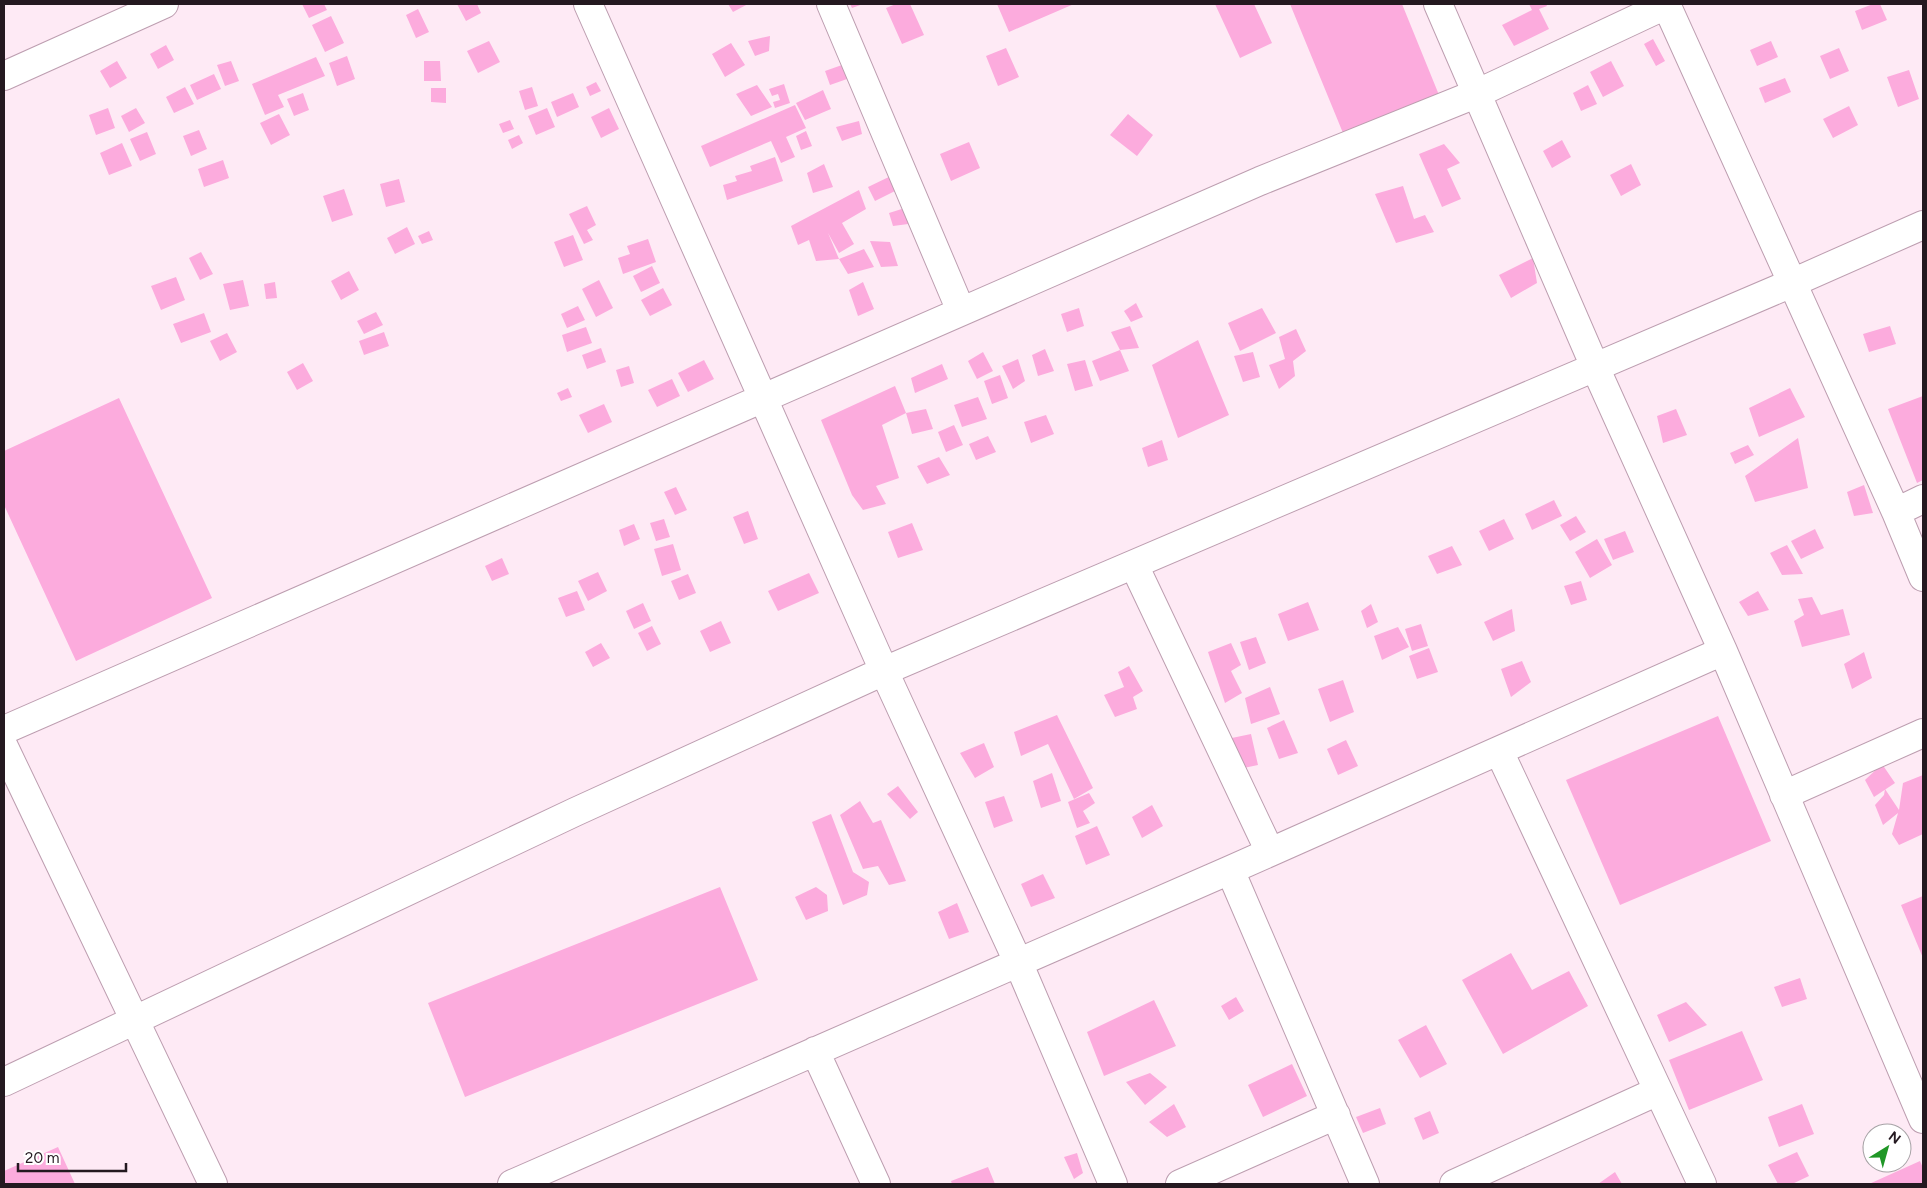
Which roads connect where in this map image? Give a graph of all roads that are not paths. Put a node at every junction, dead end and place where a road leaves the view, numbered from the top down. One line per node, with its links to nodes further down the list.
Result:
1 (164, 4): 6 (street)
2 (588, 4): 12 (street)
3 (831, 4): 10 (street)
4 (1438, 4): 7 (street)
5 (1666, 4): 7 (street); 9 (street)
6 (4, 76)
7 (1478, 93): 10 (street); 11 (street)
8 (1923, 225): 9 (street)
9 (1792, 283): 11 (street); 14 (street)
10 (961, 311): 12 (street)
11 (1595, 367): 15 (street); 17 (street)
12 (763, 399): 18 (street); 19 (street)
13 (1923, 499): 14 (street)
14 (1896, 512): 16 (street)
15 (1134, 564): 18 (street); 24 (street)
16 (1923, 577)
17 (1722, 651): 22 (street); 23 (street)
18 (884, 671): 26 (street); 27 (street)
19 (4, 730)
20 (1923, 733): 23 (street)
21 (4, 747): 27 (street)
22 (1499, 751): 24 (street); 30 (street)
23 (1784, 795): 32 (street)
24 (1270, 852): 25 (street)
25 (1230, 870): 26 (street); 31 (street)
26 (1018, 962): 28 (street); 36 (street)
27 (134, 1020): 29 (street); 33 (street)
28 (815, 1051): 34 (street); 35 (street)
29 (4, 1082)
30 (1658, 1091): 39 (street); 40 (street)
31 (1336, 1115): 37 (street); 38 (street)
32 (1923, 1119)
33 (213, 1184)
34 (512, 1184)
35 (876, 1184)
36 (1113, 1184)
37 (1180, 1184)
38 (1365, 1184)
39 (1454, 1184)
40 (1702, 1184)

